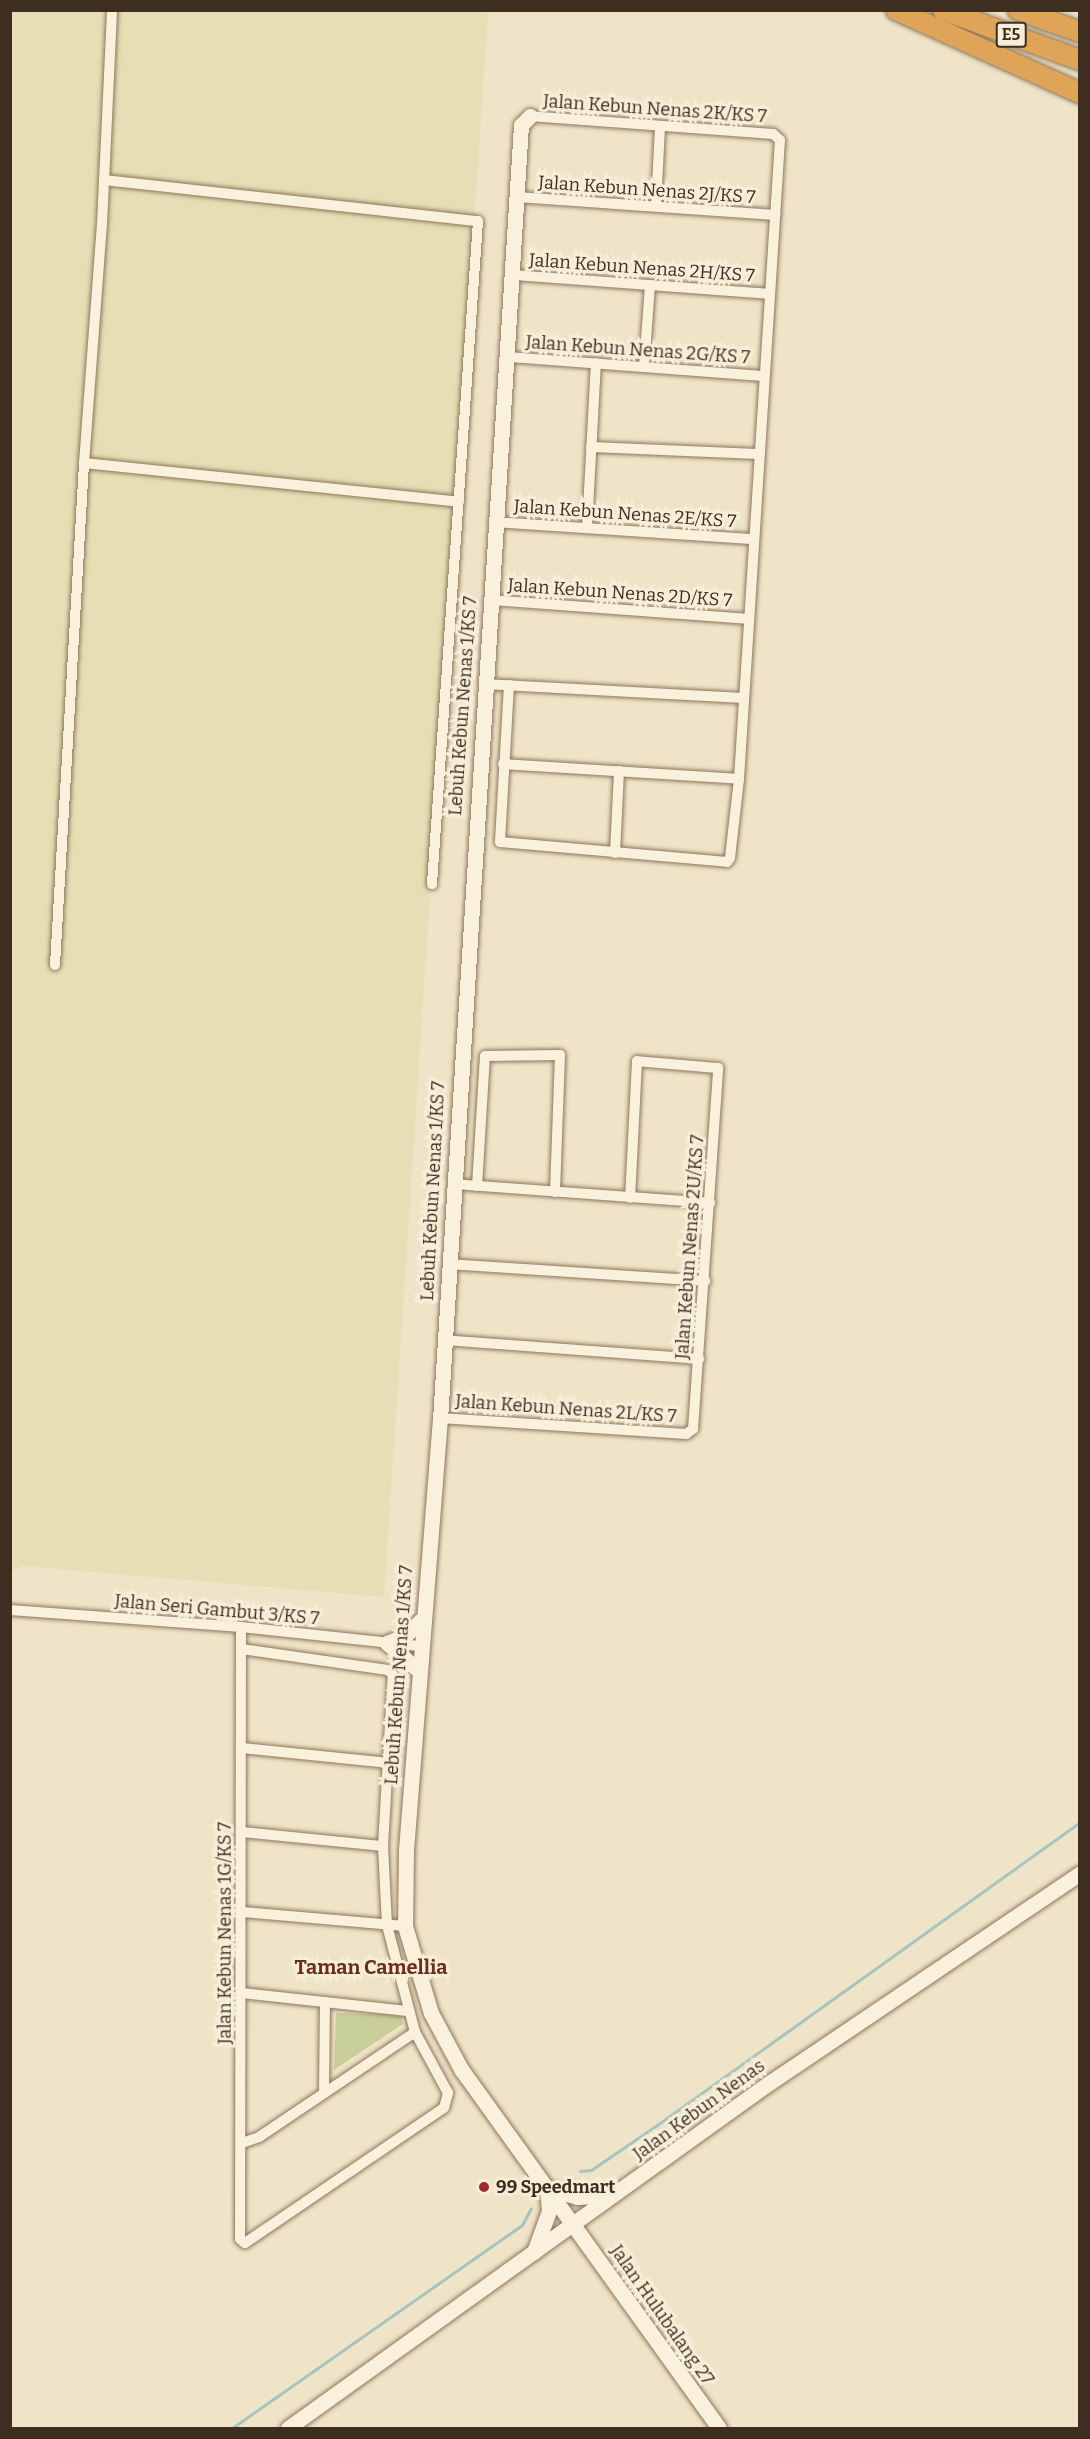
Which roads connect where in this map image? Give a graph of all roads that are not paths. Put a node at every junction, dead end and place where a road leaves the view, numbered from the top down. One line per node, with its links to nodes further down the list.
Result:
1 (112, 10): 10 (street)
2 (896, 10): 7 (highway)
3 (943, 10): 6 (highway, E5)
4 (1018, 10): 5 (highway, E5)
5 (1080, 32)
6 (1080, 60)
7 (1080, 93)
8 (530, 116): 9 (street, Jalan Kebun Nenas 2K/KS 7); 11 (street, Lebuh Kebun Nenas 1/KS 7)
9 (660, 126): 12 (street); 13 (street, Jalan Kebun Nenas 2K/KS 7)
10 (104, 180): 23 (street); 24 (street)
11 (517, 197): 12 (street, Jalan Kebun Nenas 2J/KS 7); 14 (street, Lebuh Kebun Nenas 1/KS 7)
12 (656, 207): 13 (street, Jalan Kebun Nenas 2J/KS 7)
13 (775, 215): 16 (street)
14 (513, 275): 15 (street, Jalan Kebun Nenas 2H/KS 7); 17 (street, Lebuh Kebun Nenas 1/KS 7)
15 (650, 285): 16 (street, Jalan Kebun Nenas 2H/KS 7); 19 (street)
16 (769, 294): 20 (street)
17 (509, 357): 18 (street, Jalan Kebun Nenas 2G/KS 7); 25 (street, Lebuh Kebun Nenas 1/KS 7)
18 (596, 363): 19 (street, Jalan Kebun Nenas 2G/KS 7); 21 (street)
19 (644, 367): 20 (street, Jalan Kebun Nenas 2G/KS 7)
20 (764, 376): 22 (street)
21 (591, 447): 22 (street); 26 (street)
22 (758, 454): 27 (street)
23 (84, 463): 24 (street); 38 (street)
24 (459, 502): 37 (street)
25 (495, 522): 26 (street, Jalan Kebun Nenas 2E/KS 7); 28 (street, Lebuh Kebun Nenas 1/KS 7)
26 (587, 528): 27 (street, Jalan Kebun Nenas 2E/KS 7)
27 (753, 539): 29 (street)
28 (490, 600): 29 (street, Jalan Kebun Nenas 2D/KS 7); 30 (street, Lebuh Kebun Nenas 1/KS 7)
29 (748, 619): 32 (street)
30 (484, 684): 31 (street); 39 (street, Lebuh Kebun Nenas 1/KS 7)
31 (508, 686): 32 (street); 33 (street)
32 (743, 698): 35 (street)
33 (503, 764): 34 (street); 36 (street)
34 (619, 771): 35 (street); 36 (street)
35 (739, 779): 36 (street)
36 (615, 854)
37 (432, 884)
38 (55, 966)
39 (453, 1185): 40 (street); 44 (street, Lebuh Kebun Nenas 1/KS 7)
40 (477, 1186): 41 (street); 41 (street)
41 (555, 1192): 42 (street)
42 (630, 1197): 43 (street); 43 (street, Jalan Kebun Nenas 2U/KS 7)
43 (710, 1203): 45 (street, Jalan Kebun Nenas 2U/KS 7)
44 (449, 1264): 45 (street); 46 (street, Lebuh Kebun Nenas 1/KS 7)
45 (705, 1281): 47 (street, Jalan Kebun Nenas 2U/KS 7)
46 (443, 1340): 47 (street); 48 (street, Lebuh Kebun Nenas 1/KS 7)
47 (699, 1359): 49 (street, Jalan Kebun Nenas 2U/KS 7)
48 (440, 1418): 49 (street, Jalan Kebun Nenas 2L/KS 7); 51 (street, Lebuh Kebun Nenas 1/KS 7)
49 (690, 1432)
50 (10, 1610): 52 (street, Jalan Seri Gambut 3/KS 7)
51 (421, 1620): 53 (street); 54 (street, Lebuh Kebun Nenas 1/KS 7)
52 (241, 1627): 53 (street, Jalan Seri Gambut 3/KS 7); 55 (street, Jalan Kebun Nenas 1G/KS 7)
53 (387, 1642): 54 (street, Jalan Seri Gambut 3/KS 7); 56 (street)
54 (419, 1646): 56 (street, Lebuh Kebun Nenas 1/KS 7)
55 (242, 1649): 57 (street, Jalan Kebun Nenas 1G/KS 7); 58 (street)
56 (418, 1671): 64 (street, Lebuh Kebun Nenas 1/KS 7)
57 (242, 1748): 58 (street); 59 (street, Jalan Kebun Nenas 1G/KS 7)
58 (389, 1763): 60 (street)
59 (242, 1832): 60 (street); 62 (street, Jalan Kebun Nenas 1G/KS 7)
60 (383, 1845): 63 (street)
61 (1080, 1874): 72 (street, Jalan Kebun Nenas)
62 (242, 1912): 63 (street); 65 (street, Jalan Kebun Nenas 1G/KS 7)
63 (387, 1925): 64 (street); 67 (street)
64 (405, 1926): 71 (street, Lebuh Kebun Nenas 1/KS 7)
65 (242, 1994): 66 (street); 70 (street, Jalan Kebun Nenas 1G/KS 7)
66 (325, 2002): 67 (street); 69 (street)
67 (409, 2011): 68 (street)
68 (415, 2032): 69 (street); 70 (street, Jalan Kebun Nenas 1G/KS 7)
69 (324, 2093): 70 (street)
70 (242, 2143)
71 (550, 2193): 72 (street); 73 (street, Lebuh Kebun Nenas 1/KS 7); 74 (street)
72 (616, 2193): 73 (street, Jalan Kebun Nenas)
73 (573, 2224): 74 (street, Jalan Kebun Nenas); 76 (street, Jalan Hulubalang 27)
74 (534, 2252): 75 (street, Jalan Kebun Nenas)
75 (288, 2428)
76 (719, 2428)

